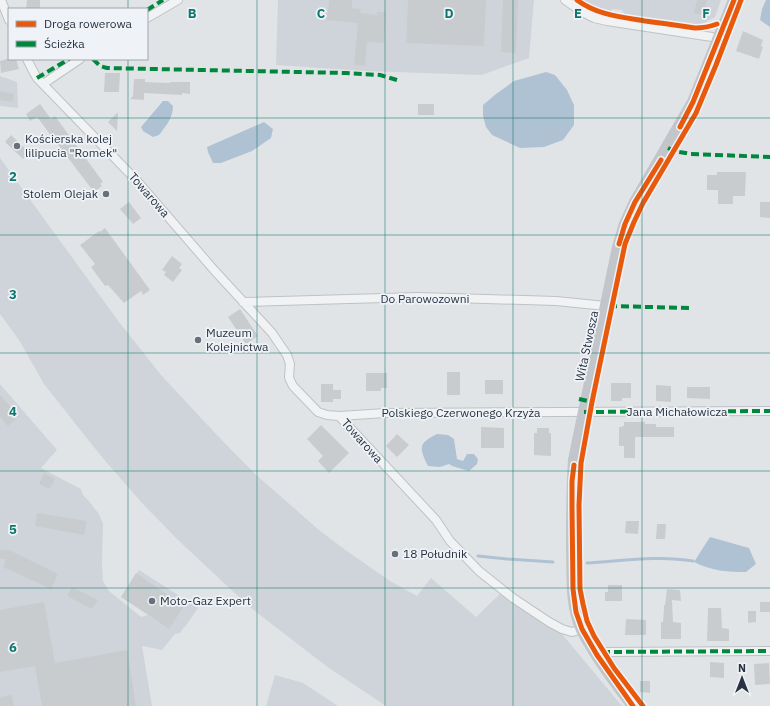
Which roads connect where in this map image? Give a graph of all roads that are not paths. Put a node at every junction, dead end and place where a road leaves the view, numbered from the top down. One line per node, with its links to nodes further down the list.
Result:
1 (1, 0): 6 (street)
2 (178, 0): 5 (street)
3 (565, 0): 7 (street)
4 (734, 0): 7 (street, Wita Stwosza)
5 (148, 17)
6 (8, 18)
7 (719, 39): 12 (street, Wita Stwosza)
8 (27, 60): 10 (street, Towarowa)
9 (79, 60): 10 (street)
10 (43, 84): 11 (street, Towarowa)
11 (243, 302): 12 (street, Do Parowozowni); 15 (street, Towarowa)
12 (606, 306): 14 (street, Wita Stwosza)
13 (770, 411): 14 (street, Jana Michałowicza)
14 (584, 412): 15 (street, Polskiego Czerwonego Krzyża); 16 (street, Wita Stwosza)
15 (339, 416): 16 (street, Towarowa)
16 (582, 629): 18 (street, Wita Stwosza)
17 (770, 651): 18 (street)
18 (597, 655): 19 (street, Wita Stwosza)
19 (633, 706)

